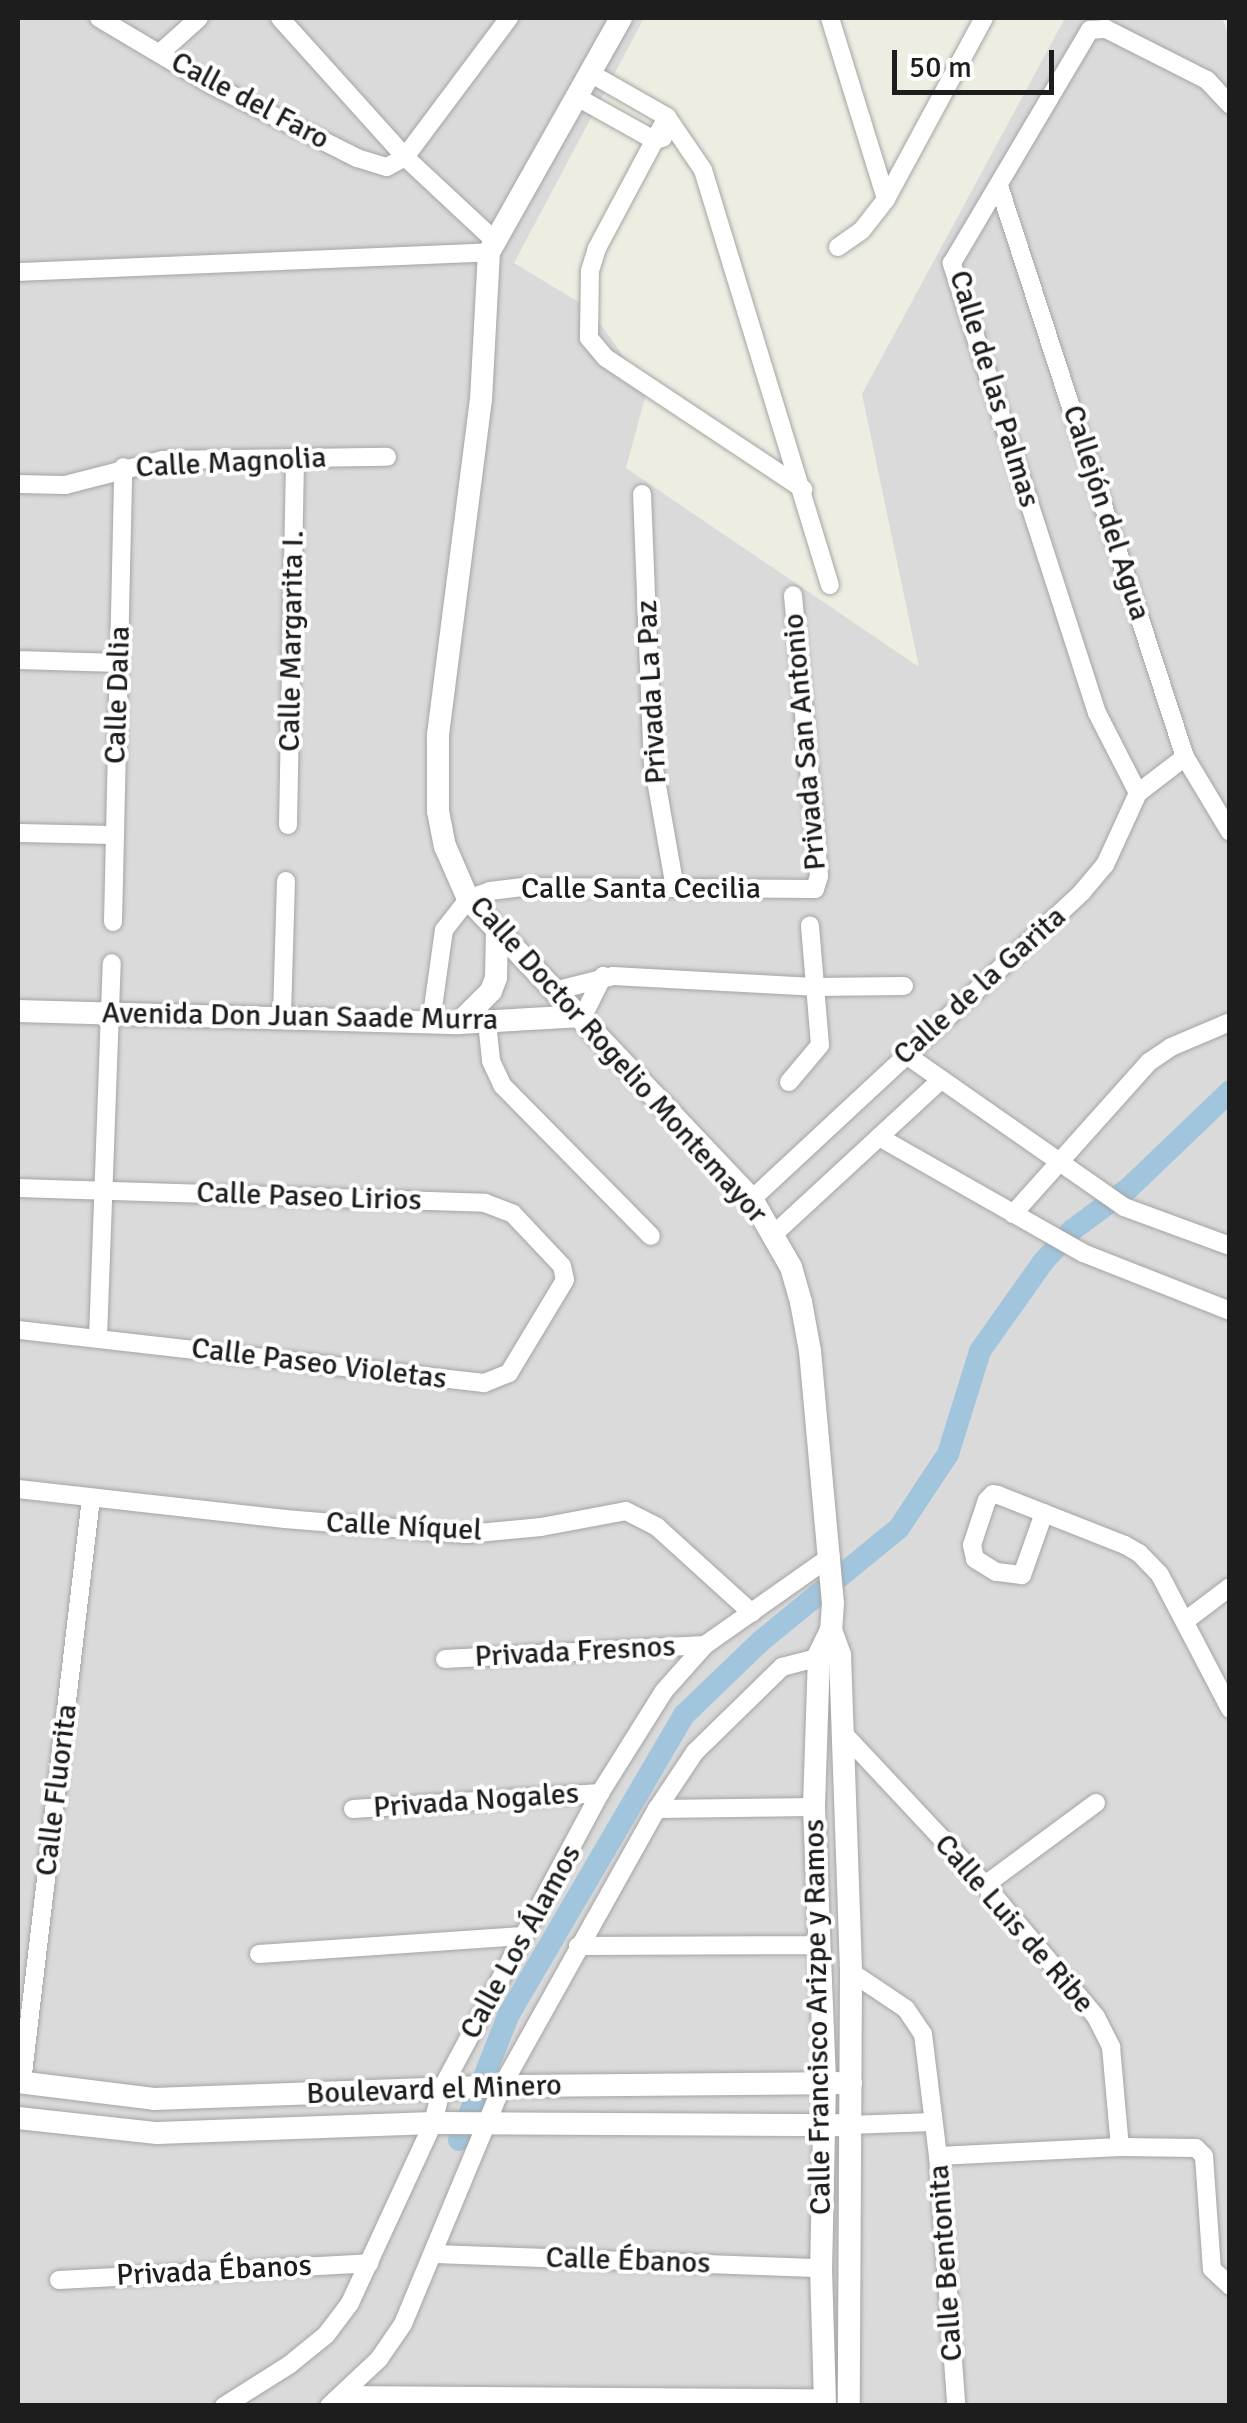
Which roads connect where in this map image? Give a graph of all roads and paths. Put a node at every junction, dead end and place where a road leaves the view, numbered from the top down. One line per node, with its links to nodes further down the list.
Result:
1 (99, 18): 8 (street, Calle del Faro)
2 (198, 18): 8 (street)
3 (280, 18): 15 (street)
4 (509, 18): 15 (street)
5 (621, 18): 9 (street)
6 (830, 18): 17 (street)
7 (984, 18): 17 (street)
8 (160, 53): 15 (street, Calle del Faro)
9 (590, 73): 10 (street); 12 (street)
10 (577, 97): 14 (street); 18 (street)
11 (1226, 99): 16 (street, Calle de las Palmas)
12 (667, 117): 13 (street); 14 (street)
13 (678, 136): 14 (street); 25 (street)
14 (654, 140): 25 (street)
15 (405, 157): 18 (street)
16 (999, 186): 31 (street, Callejón del Agua); 32 (street, Calle de las Palmas)
17 (886, 199): 19 (street)
18 (491, 245): 20 (street); 40 (street, Calle Doctor Rogelio Montemayor)
19 (838, 247)
20 (18, 272)
21 (295, 457): 22 (street, Calle Magnolia); 23 (street, Calle Magnolia); 33 (street, Calle Margarita I.)
22 (386, 457)
23 (124, 467): 24 (street, Calle Magnolia); 30 (street, Calle Dalia)
24 (18, 484)
25 (803, 489): 27 (street)
26 (642, 494): 38 (street, Privada La Paz)
27 (830, 585)
28 (793, 596): 39 (street, Privada San Antonio)
29 (18, 660): 30 (street)
30 (119, 663): 36 (street, Calle Dalia)
31 (1186, 757): 32 (street, Calle de la Garita); 35 (street, Callejón del Agua)
32 (1138, 793): 57 (street, Calle de la Garita)
33 (288, 825)
34 (18, 832): 36 (street)
35 (1230, 832)
36 (114, 835): 41 (street, Calle Dalia)
37 (286, 881): 51 (street)
38 (675, 888): 39 (street, Calle Santa Cecilia); 40 (street, Calle Santa Cecilia)
39 (814, 888)
40 (468, 899): 43 (street, Calle Doctor Rogelio Montemayor); 53 (street)
41 (113, 922)
42 (810, 925): 47 (street)
43 (497, 929): 48 (street, Calle Doctor Rogelio Montemayor); 56 (street)
44 (112, 963): 50 (street)
45 (603, 976): 47 (street); 48 (street); 52 (street)
46 (904, 986): 47 (street)
47 (814, 987): 59 (street)
48 (558, 990): 52 (street, Calle Doctor Rogelio Montemayor)
49 (18, 1011): 50 (street, Avenida Don Juan Saade Murra)
50 (111, 1014): 51 (street, Avenida Don Juan Saade Murra); 63 (street)
51 (282, 1015): 53 (street, Avenida Don Juan Saade Murra)
52 (583, 1016): 54 (street, Avenida Don Juan Saade Murra); 64 (street, Calle Doctor Rogelio Montemayor)
53 (430, 1022): 56 (street, Avenida Don Juan Saade Murra)
54 (487, 1022): 56 (street, Avenida Don Juan Saade Murra); 67 (street)
55 (1230, 1022): 61 (street)
56 (460, 1023)
57 (904, 1054): 58 (street); 64 (street, Calle de la Garita)
58 (940, 1081): 60 (street, Calle de la Garita); 61 (street)
59 (790, 1082)
60 (879, 1137): 65 (street); 66 (street, Calle de la Garita)
61 (1060, 1164): 65 (street); 68 (street)
62 (18, 1188): 63 (street, Calle Paseo Lirios)
63 (105, 1190): 69 (street, Calle Paseo Lirios); 72 (street)
64 (752, 1199): 66 (street, Calle Doctor Rogelio Montemayor)
65 (1013, 1214): 70 (street)
66 (774, 1234): 76 (street, Calle Doctor Rogelio Montemayor)
67 (651, 1236)
68 (1230, 1246)
69 (565, 1280): 72 (street, Calle Paseo Violetas)
70 (1230, 1311)
71 (18, 1330): 72 (street, Calle Paseo Violetas)
72 (98, 1338)
73 (18, 1489): 74 (street, Calle Níquel)
74 (91, 1498): 78 (street, Calle Níquel); 97 (street, Calle Fluorita)
75 (1044, 1514): 75 (street); 79 (street)
76 (832, 1562): 78 (street, Calle Los Álamos); 81 (street, Calle Francisco Arizpe y Ramos)
77 (1230, 1587): 79 (street)
78 (752, 1613): 80 (street, Calle Los Álamos)
79 (1185, 1621): 83 (street)
80 (706, 1645): 82 (street, Privada Fresnos); 86 (street, Calle Los Álamos)
81 (830, 1655): 85 (street, Calle Francisco Arizpe y Ramos); 88 (street, Calle Francisco Arizpe y Ramos); 90 (street, Calle Los Álamos)
82 (446, 1659)
83 (1222, 1674): 84 (street)
84 (1230, 1708)
85 (842, 1732): 91 (street, Calle Luis de Ribe); 96 (street, Calle Francisco Arizpe y Ramos)
86 (600, 1793): 89 (street, Privada Nogales); 92 (street, Calle Los Álamos)
87 (1096, 1804): 91 (street)
88 (814, 1807): 90 (street); 93 (street, Calle Francisco Arizpe y Ramos)
89 (353, 1809)
90 (657, 1809): 94 (street, Calle Los Álamos)
91 (985, 1886): 108 (street, Calle Luis de Ribe)
92 (522, 1936): 95 (street); 101 (street, Calle Los Álamos)
93 (820, 1945): 94 (street); 98 (street, Calle Francisco Arizpe y Ramos)
94 (578, 1946): 100 (street, Calle Los Álamos)
95 (259, 1954)
96 (851, 1972): 99 (street, Calle Francisco Arizpe y Ramos); 103 (street, Calle Bentonita)
97 (20, 2082): 101 (street, Boulevard el Minero)
98 (826, 2082): 99 (street, Boulevard el Minero); 100 (street, Boulevard el Minero); 106 (street, Calle Francisco Arizpe y Ramos)
99 (851, 2082): 107 (street, Calle Francisco Arizpe y Ramos)
100 (485, 2087): 101 (street, Boulevard el Minero); 105 (street, Calle Los Álamos)
101 (442, 2088): 104 (street, Calle Los Álamos)
102 (18, 2118): 104 (street, Boulevard el Minero)
103 (933, 2122): 107 (street); 109 (street, Calle Bentonita)
104 (433, 2123): 105 (street, Boulevard el Minero); 111 (street, Calle Los Álamos)
105 (474, 2123): 106 (street, Boulevard el Minero); 110 (street, Calle Los Álamos)
106 (822, 2125): 107 (street, Boulevard el Minero); 112 (street, Calle Francisco Arizpe y Ramos)
107 (848, 2125): 119 (street, Calle Francisco Arizpe y Ramos)
108 (1120, 2146): 109 (street); 114 (street)
109 (938, 2156): 117 (street, Calle Bentonita)
110 (435, 2254): 112 (street, Calle Ébanos); 115 (street, Calle Los Álamos)
111 (370, 2263): 113 (street, Privada Ébanos); 118 (street, Calle Los Álamos)
112 (822, 2268): 116 (street, Calle Francisco Arizpe y Ramos)
113 (59, 2280)
114 (1230, 2286)
115 (337, 2400): 116 (street)
116 (825, 2402)
117 (956, 2404)
118 (224, 2406)
119 (850, 2406)

